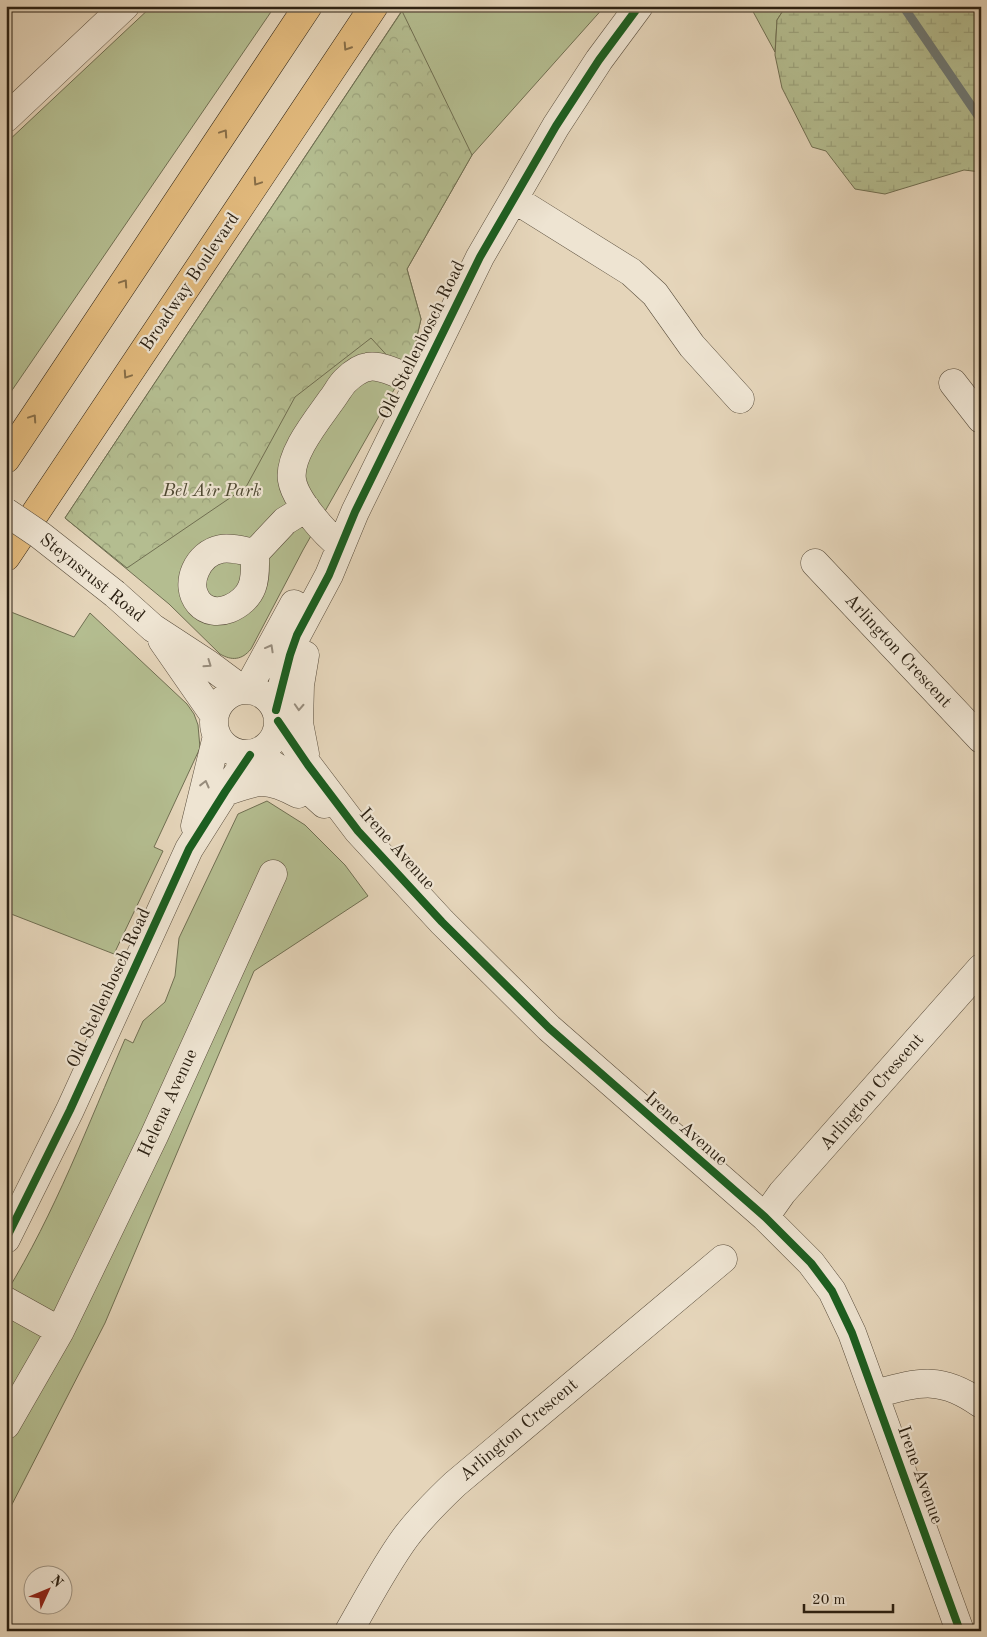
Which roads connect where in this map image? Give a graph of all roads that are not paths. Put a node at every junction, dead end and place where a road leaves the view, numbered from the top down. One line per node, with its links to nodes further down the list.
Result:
1 (125, 6): 5 (street)
2 (308, 6): 11 (main road, one-way to 2)
3 (374, 6): 16 (main road, Broadway Boulevard, one-way to 16)
4 (639, 6): 6 (street, Old Stellenbosch Road)
5 (6, 118)
6 (514, 199): 7 (street, Old Stellenbosch Road); 9 (street)
7 (418, 382): 12 (street); 14 (street, Old Stellenbosch Road)
8 (953, 384): 10 (street)
9 (740, 399)
10 (981, 419)
11 (6, 459)
12 (306, 508): 14 (street); 15 (street)
13 (6, 512): 19 (street, Steynsrust Road, bridge)
14 (336, 542): 18 (street, Old Stellenbosch Road); 20 (street, Old Stellenbosch Road, one-way to 14)
15 (255, 553)
16 (6, 557)
17 (815, 563): 23 (street, Arlington Crescent)
18 (329, 575): 21 (street, Old Stellenbosch Road); 25 (street, one-way to 25)
19 (153, 628): 20 (street, Steynsrust Road, one-way to 20); 22 (street, Steynsrust Road)
20 (245, 690): 21 (street); 22 (street)
21 (277, 716): 24 (street); 25 (street, Irene Avenue)
22 (215, 725): 24 (street); 29 (street, Old Stellenbosch Road, one-way to 22)
23 (981, 739)
24 (252, 754): 26 (street, Old Stellenbosch Road); 27 (street, Irene Avenue)
25 (308, 765): 28 (street, Irene Avenue)
26 (225, 792): 27 (street); 29 (street, Old Stellenbosch Road)
27 (331, 810): 28 (street, Irene Avenue)
28 (358, 831): 32 (street, Irene Avenue)
29 (189, 849): 33 (street, Old Stellenbosch Road)
30 (273, 874): 36 (street, Helena Avenue)
31 (981, 968): 32 (street, Arlington Crescent)
32 (764, 1217): 37 (street, Irene Avenue)
33 (6, 1239)
34 (723, 1259): 40 (street, Arlington Crescent)
35 (6, 1301): 36 (street)
36 (60, 1331): 39 (street, Helena Avenue)
37 (874, 1394): 38 (street); 41 (street, Irene Avenue)
38 (981, 1404)
39 (6, 1425)
40 (349, 1631)
41 (960, 1631)

